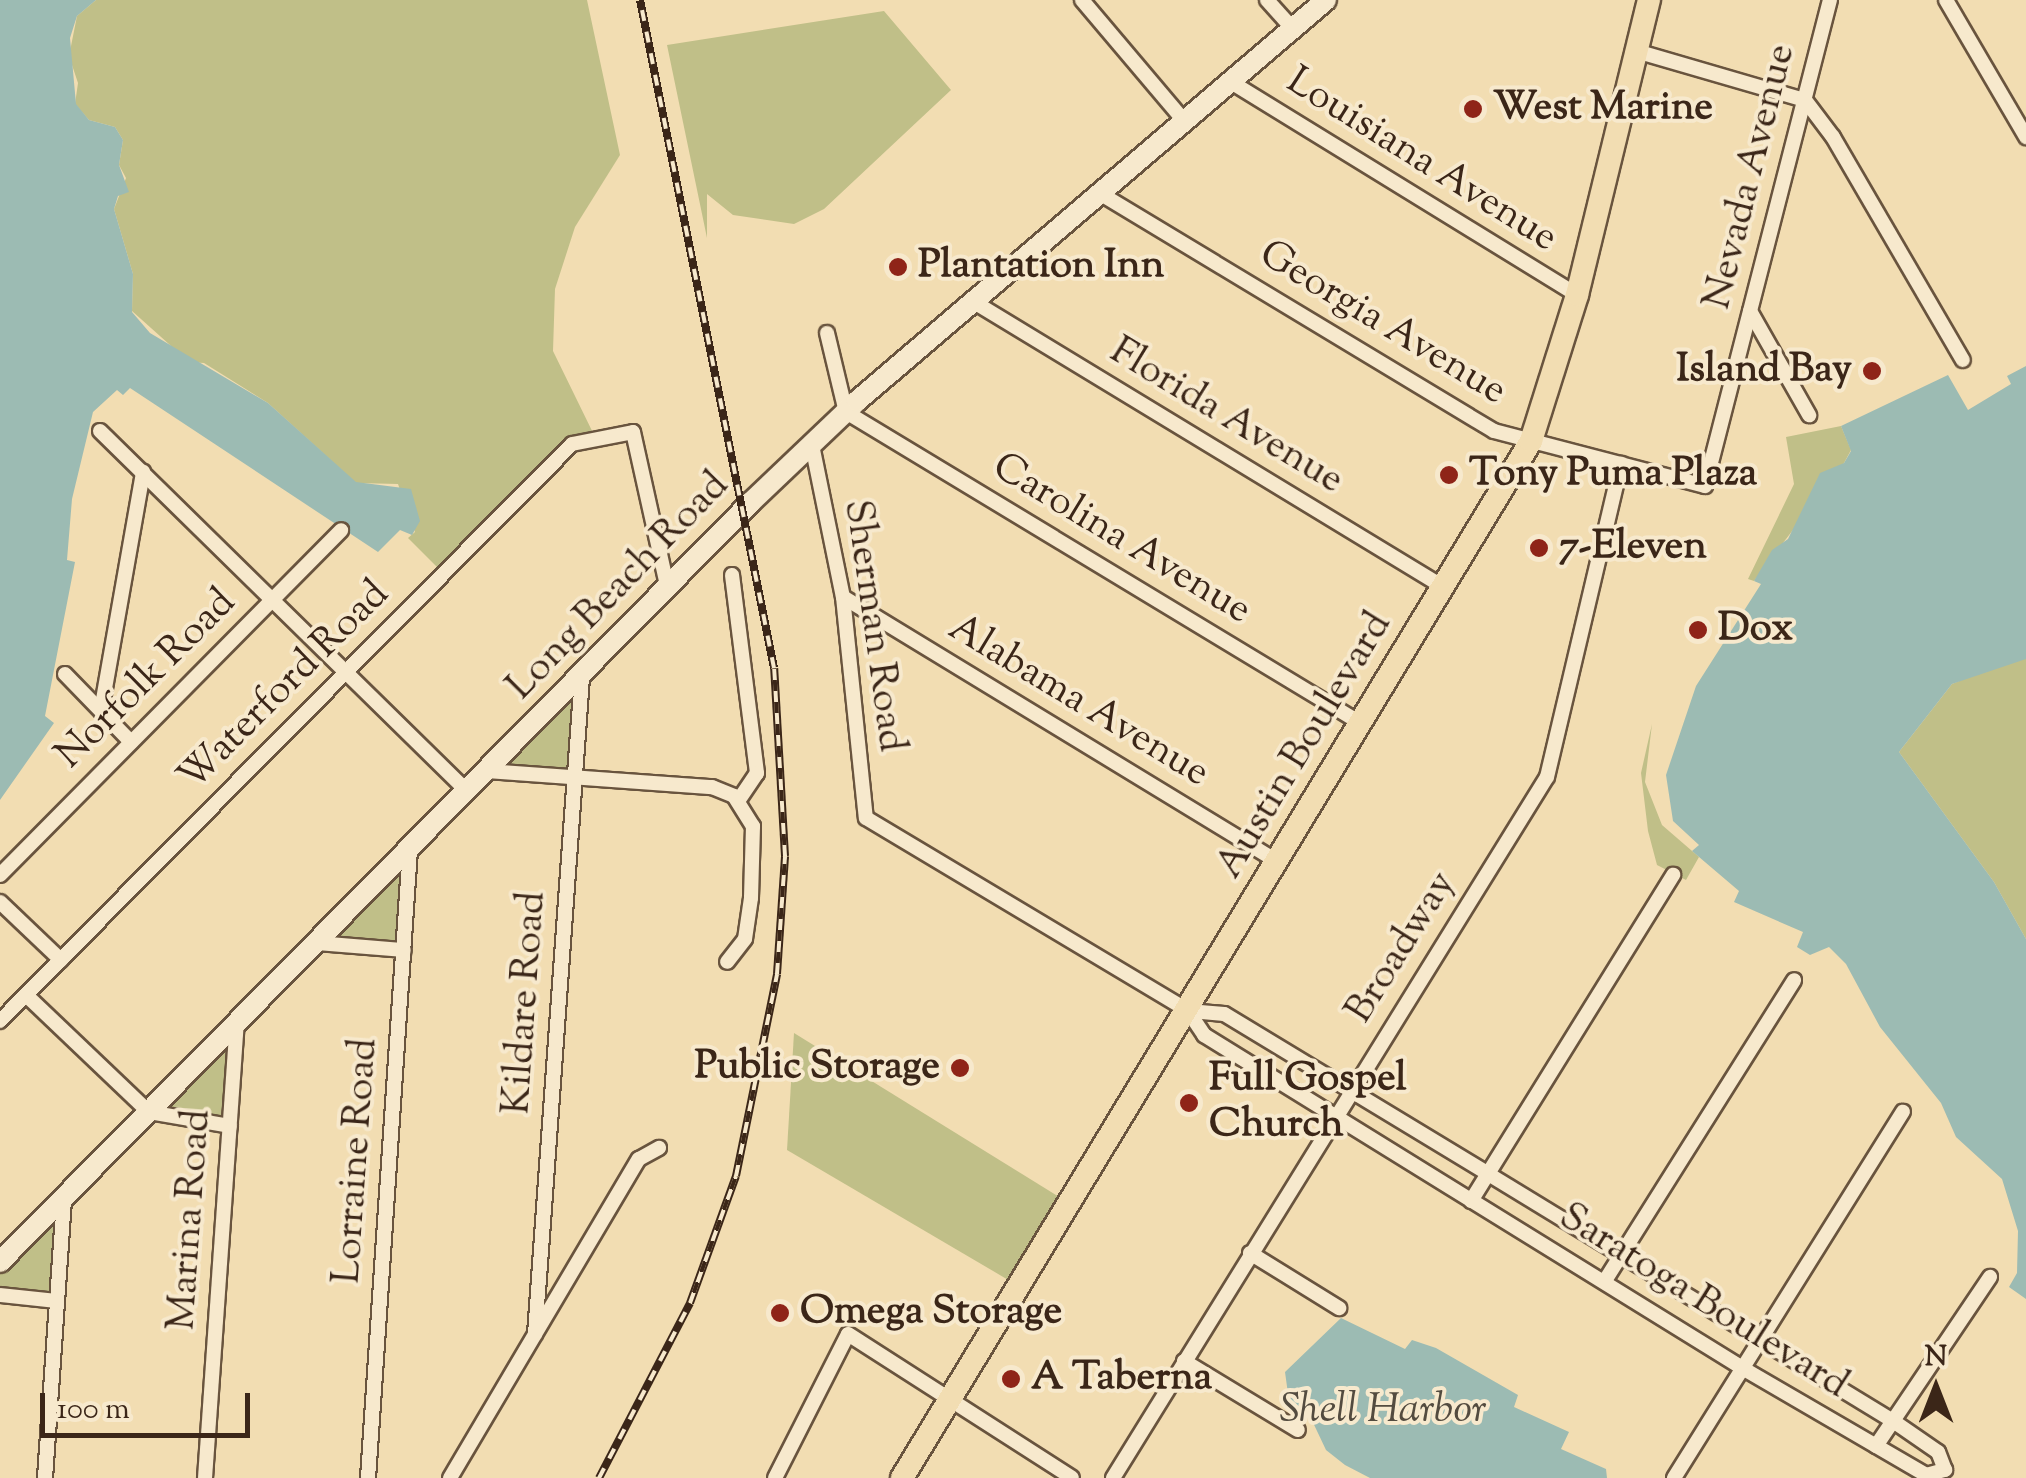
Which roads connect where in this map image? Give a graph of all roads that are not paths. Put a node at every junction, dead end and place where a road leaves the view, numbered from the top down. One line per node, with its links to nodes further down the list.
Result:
1 (1082, 0): 11 (street)
2 (1268, 0): 7 (street)
3 (1326, 0): 7 (main road, Long Beach Road)
4 (1649, 0): 8 (main road, Austin Boulevard)
5 (1830, 0): 10 (street, Nevada Avenue)
6 (1946, 0): 12 (street)
7 (1292, 28): 9 (main road, Long Beach Road)
8 (1636, 52): 10 (street); 14 (main road, Austin Boulevard)
9 (1231, 82): 11 (main road, Long Beach Road); 14 (street, Louisiana Avenue)
10 (1804, 100): 16 (street, Nevada Avenue); 18 (street)
11 (1185, 122): 13 (main road, Long Beach Road)
12 (2026, 137)
13 (1101, 194): 15 (main road, Long Beach Road); 22 (street, Georgia Avenue)
14 (1577, 295): 22 (main road, Austin Boulevard)
15 (974, 302): 19 (main road, Long Beach Road); 30 (street, Florida Avenue)
16 (1750, 312): 20 (street); 26 (street, Nevada Avenue)
17 (826, 333): 19 (street)
18 (1963, 360)
19 (846, 412): 23 (main road, Long Beach Road); 37 (street, Carolina Avenue)
20 (1809, 414)
21 (100, 431): 25 (street)
22 (1531, 441): 24 (street, Georgia Avenue); 30 (main road, Austin Boulevard)
23 (812, 445): 29 (main road, Long Beach Road); 31 (street, Sherman Road)
24 (1621, 464): 26 (street, Georgia Avenue); 58 (street, Broadway)
25 (143, 472): 32 (street); 36 (street)
26 (1705, 486)
27 (341, 530): 32 (street, Norfolk Road)
28 (732, 575): 42 (street)
29 (666, 586): 33 (street, Waterford Road); 35 (main road, Long Beach Road)
30 (1445, 588): 37 (main road, Austin Boulevard)
31 (843, 597): 43 (street, Sherman Road); 45 (street, Alabama Avenue)
32 (272, 600): 33 (street); 38 (street, Norfolk Road)
33 (345, 672): 41 (street); 51 (street, Waterford Road)
34 (65, 674): 36 (street)
35 (582, 677): 39 (main road, Long Beach Road); 40 (street, Kildare Road)
36 (101, 711): 38 (street)
37 (1362, 724): 45 (main road, Austin Boulevard)
38 (131, 742): 46 (street, Norfolk Road)
39 (487, 770): 40 (street); 41 (main road, Long Beach Road)
40 (574, 778): 42 (street); 75 (street, Kildare Road)
41 (467, 792): 44 (main road, Long Beach Road)
42 (739, 800): 52 (street)
43 (866, 818): 55 (street, Saratoga Boulevard)
44 (410, 849): 49 (main road, Long Beach Road); 50 (street, Lorraine Road)
45 (1278, 862): 55 (main road, Austin Boulevard)
46 (0, 875)
47 (1673, 875): 64 (street)
48 (0, 902): 51 (street)
49 (318, 943): 50 (street); 57 (main road, Long Beach Road)
50 (404, 950): 85 (street, Lorraine Road)
51 (61, 960): 54 (street, Waterford Road)
52 (728, 962)
53 (1794, 980): 68 (street)
54 (26, 995): 56 (street, Waterford Road); 59 (street)
55 (1188, 1011): 58 (street, Saratoga Boulevard); 61 (street, Saratoga Boulevard); 79 (main road, Austin Boulevard)
56 (0, 1021)
57 (237, 1026): 59 (main road, Long Beach Road); 62 (street, Marina Road)
58 (1351, 1091): 61 (street, Broadway); 64 (street, Saratoga Boulevard)
59 (149, 1112): 62 (street); 65 (main road, Long Beach Road)
60 (1903, 1112): 76 (street)
61 (1336, 1116): 66 (street, Saratoga Boulevard); 67 (street, Broadway)
62 (230, 1126): 84 (street, Marina Road)
63 (659, 1148): 75 (street)
64 (1487, 1172): 66 (street); 68 (street, Saratoga Boulevard)
65 (64, 1198): 69 (main road, Long Beach Road); 73 (street)
66 (1472, 1201): 71 (street, Saratoga Boulevard)
67 (1250, 1253): 74 (street); 77 (street, Broadway)
68 (1622, 1256): 71 (street); 76 (street, Saratoga Boulevard)
69 (0, 1262)
70 (1990, 1277): 80 (street)
71 (1606, 1278): 78 (street, Saratoga Boulevard)
72 (0, 1295): 73 (street)
73 (58, 1301): 83 (street)
74 (1340, 1308)
75 (535, 1334): 86 (street)
76 (1760, 1340): 78 (street); 80 (street, Saratoga Boulevard)
77 (1184, 1361): 81 (street); 90 (street, Broadway)
78 (1744, 1369): 82 (street, Saratoga Boulevard); 91 (street)
79 (949, 1399): 87 (street); 88 (main road, Austin Boulevard); 89 (street)
80 (1893, 1421): 82 (street); 82 (street, Saratoga Boulevard)
81 (1298, 1430)
82 (1876, 1446)
83 (45, 1478)
84 (205, 1478)
85 (368, 1478)
86 (450, 1478)
87 (775, 1478)
88 (902, 1478)
89 (1072, 1478)
90 (1113, 1478)
91 (1674, 1478)

